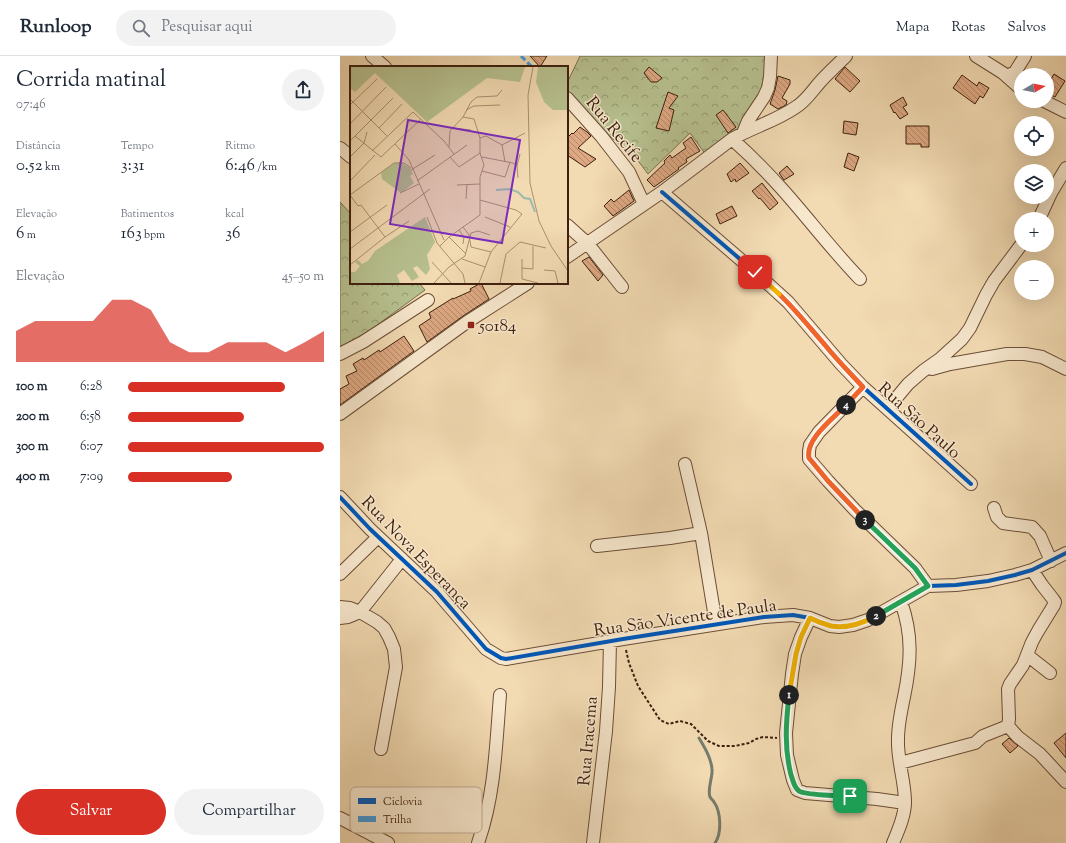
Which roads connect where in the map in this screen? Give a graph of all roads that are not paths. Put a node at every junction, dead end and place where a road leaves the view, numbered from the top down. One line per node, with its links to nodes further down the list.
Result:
1 (372, 56): 6 (street)
2 (771, 56): 12 (street)
3 (846, 56): 12 (street)
4 (976, 56): 7 (street)
5 (1025, 56): 7 (street)
6 (384, 66)
7 (1007, 76): 8 (street)
8 (1014, 82)
9 (568, 99): 18 (street, Rua Recife)
10 (1054, 106): 11 (street)
11 (1066, 112)
12 (743, 132): 13 (street)
13 (732, 139): 17 (street); 24 (street)
14 (340, 148): 15 (street)
15 (350, 156)
16 (1066, 168): 19 (street)
17 (662, 192): 18 (street); 31 (street, Rua São Paulo)
18 (644, 204): 21 (street)
19 (1042, 212)
20 (568, 226): 21 (street)
21 (588, 244): 23 (street); 26 (street)
22 (1016, 252): 29 (street)
23 (568, 257)
24 (860, 279)
25 (526, 284): 33 (street)
26 (622, 287)
27 (428, 300): 28 (street)
28 (340, 354)
29 (923, 371): 30 (street); 32 (street)
30 (1066, 371)
31 (863, 387): 32 (street, Rua São Paulo); 46 (street)
32 (888, 408): 35 (street, Rua São Paulo)
33 (340, 414)
34 (685, 464): 38 (street)
35 (970, 484)
36 (340, 497): 39 (street, Rua Nova Esperança)
37 (994, 508): 43 (street)
38 (701, 533): 40 (street); 52 (street)
39 (378, 537): 42 (street, Rua Nova Esperança); 45 (street)
40 (597, 546)
41 (1066, 553): 43 (street, Rua São Vicente de Paula)
42 (402, 559): 49 (street); 54 (street, Rua Nova Esperança)
43 (1051, 560): 44 (street, Rua São Vicente de Paula)
44 (1032, 570): 46 (street, Rua São Vicente de Paula); 55 (street)
45 (340, 574)
46 (928, 586): 47 (street, Rua São Vicente de Paula)
47 (901, 602): 51 (street, Rua São Vicente de Paula); 60 (street)
48 (340, 607): 49 (street)
49 (360, 612): 50 (street); 59 (street)
50 (340, 618)
51 (810, 618): 52 (street, Rua São Vicente de Paula); 62 (street)
52 (716, 624): 53 (street, Rua São Vicente de Paula)
53 (610, 641): 54 (street, Rua São Vicente de Paula); 70 (street, Rua Iracema)
54 (486, 649)
55 (1027, 654): 56 (street); 58 (street)
56 (1050, 673)
57 (500, 695): 65 (street)
58 (1008, 726): 60 (street); 61 (street)
59 (381, 749)
60 (900, 764): 62 (street)
61 (1066, 782)
62 (905, 803): 71 (street)
63 (340, 818): 64 (street)
64 (350, 823)
65 (482, 830)
66 (369, 833): 68 (street)
67 (481, 833): 69 (street)
68 (388, 843)
69 (478, 843)
70 (593, 843)
71 (893, 843)

